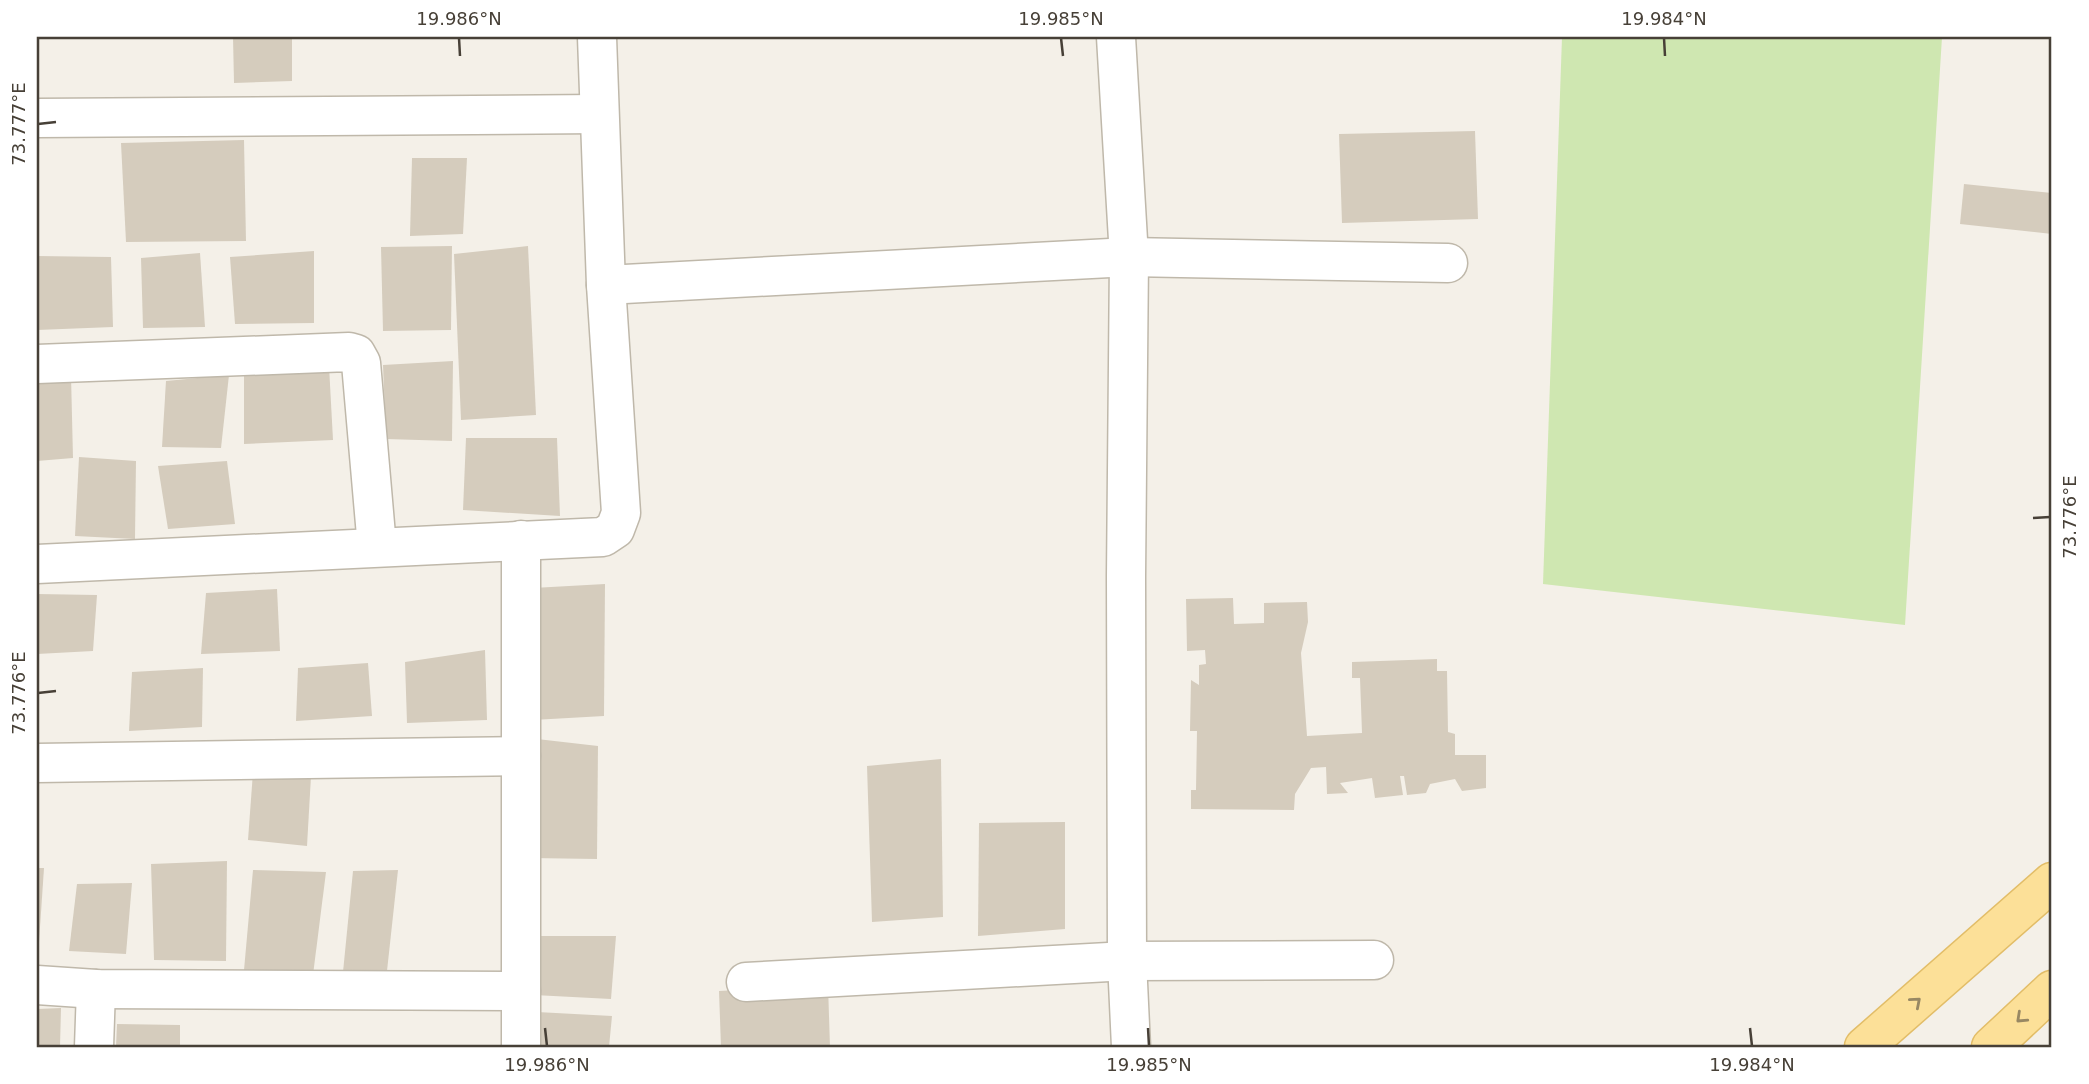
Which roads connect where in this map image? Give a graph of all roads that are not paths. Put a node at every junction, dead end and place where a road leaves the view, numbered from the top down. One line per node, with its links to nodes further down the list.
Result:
1 (597, 37): 3 (street)
2 (1116, 37): 5 (street)
3 (599, 114): 4 (street); 7 (street)
4 (37, 118)
5 (1129, 257): 6 (street); 7 (street); 16 (street)
6 (1448, 263)
7 (606, 285): 9 (street)
8 (37, 364): 10 (street)
9 (521, 540): 10 (street); 12 (street)
10 (377, 547): 11 (street)
11 (37, 564)
12 (521, 756): 13 (street); 21 (street)
13 (37, 763)
14 (2052, 882): 25 (main road, one-way to 14)
15 (1374, 960): 16 (street)
16 (1128, 961): 17 (street); 24 (street)
17 (746, 982)
18 (37, 985): 19 (street)
19 (96, 989): 21 (street); 22 (street)
20 (2052, 989): 26 (main road, one-way to 26)
21 (521, 991): 23 (street)
22 (94, 1047)
23 (521, 1047)
24 (1131, 1047)
25 (1864, 1047)
26 (1991, 1047)

